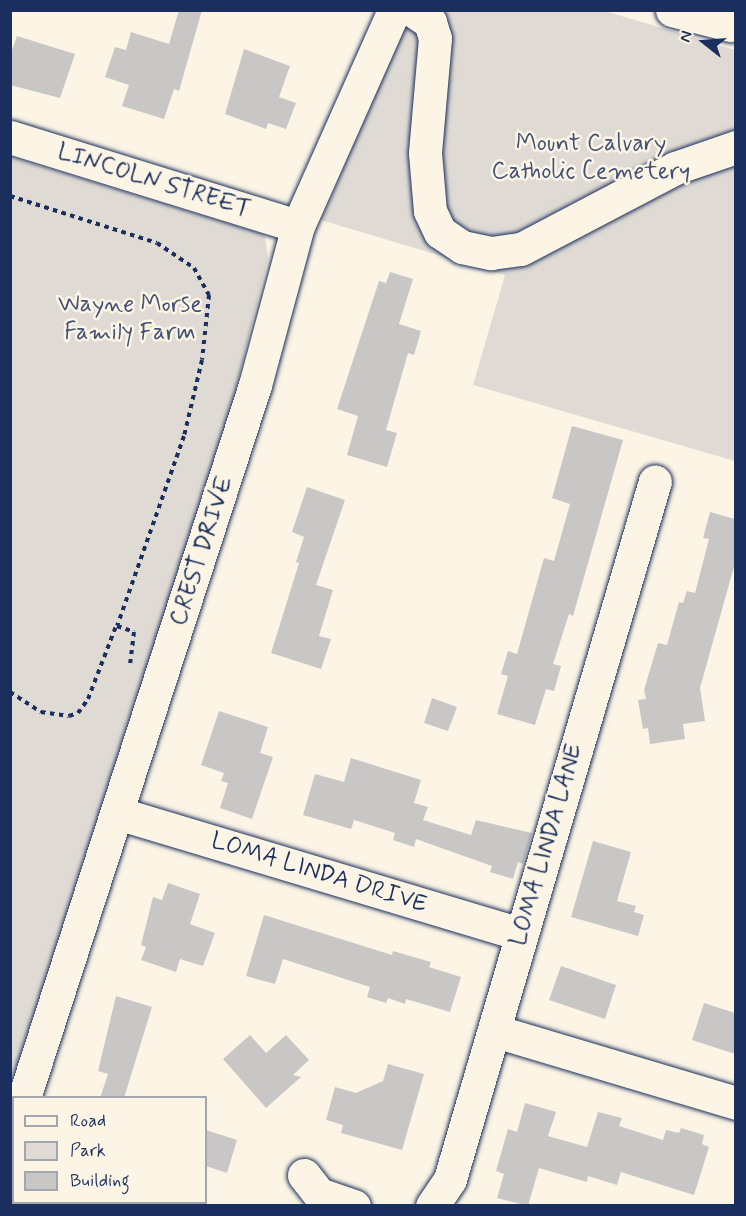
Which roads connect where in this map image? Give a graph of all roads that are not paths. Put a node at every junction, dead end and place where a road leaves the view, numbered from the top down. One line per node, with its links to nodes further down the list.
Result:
1 (394, 10): 7 (street, CREST DRIVE)
2 (412, 10): 6 (street)
3 (672, 10): 4 (street)
4 (731, 25)
5 (10, 137): 7 (street, LINCOLN STREET)
6 (735, 147)
7 (298, 226): 9 (street, CREST DRIVE)
8 (655, 481): 10 (street, LOMA LINDA LANE)
9 (117, 813): 10 (street, LOMA LINDA DRIVE); 12 (street, CREST DRIVE)
10 (521, 934): 11 (street, LOMA LINDA LANE)
11 (495, 1031): 13 (street); 16 (street, LOMA LINDA LANE)
12 (25, 1096)
13 (735, 1103)
14 (304, 1175): 15 (street)
15 (354, 1206)
16 (432, 1206)

